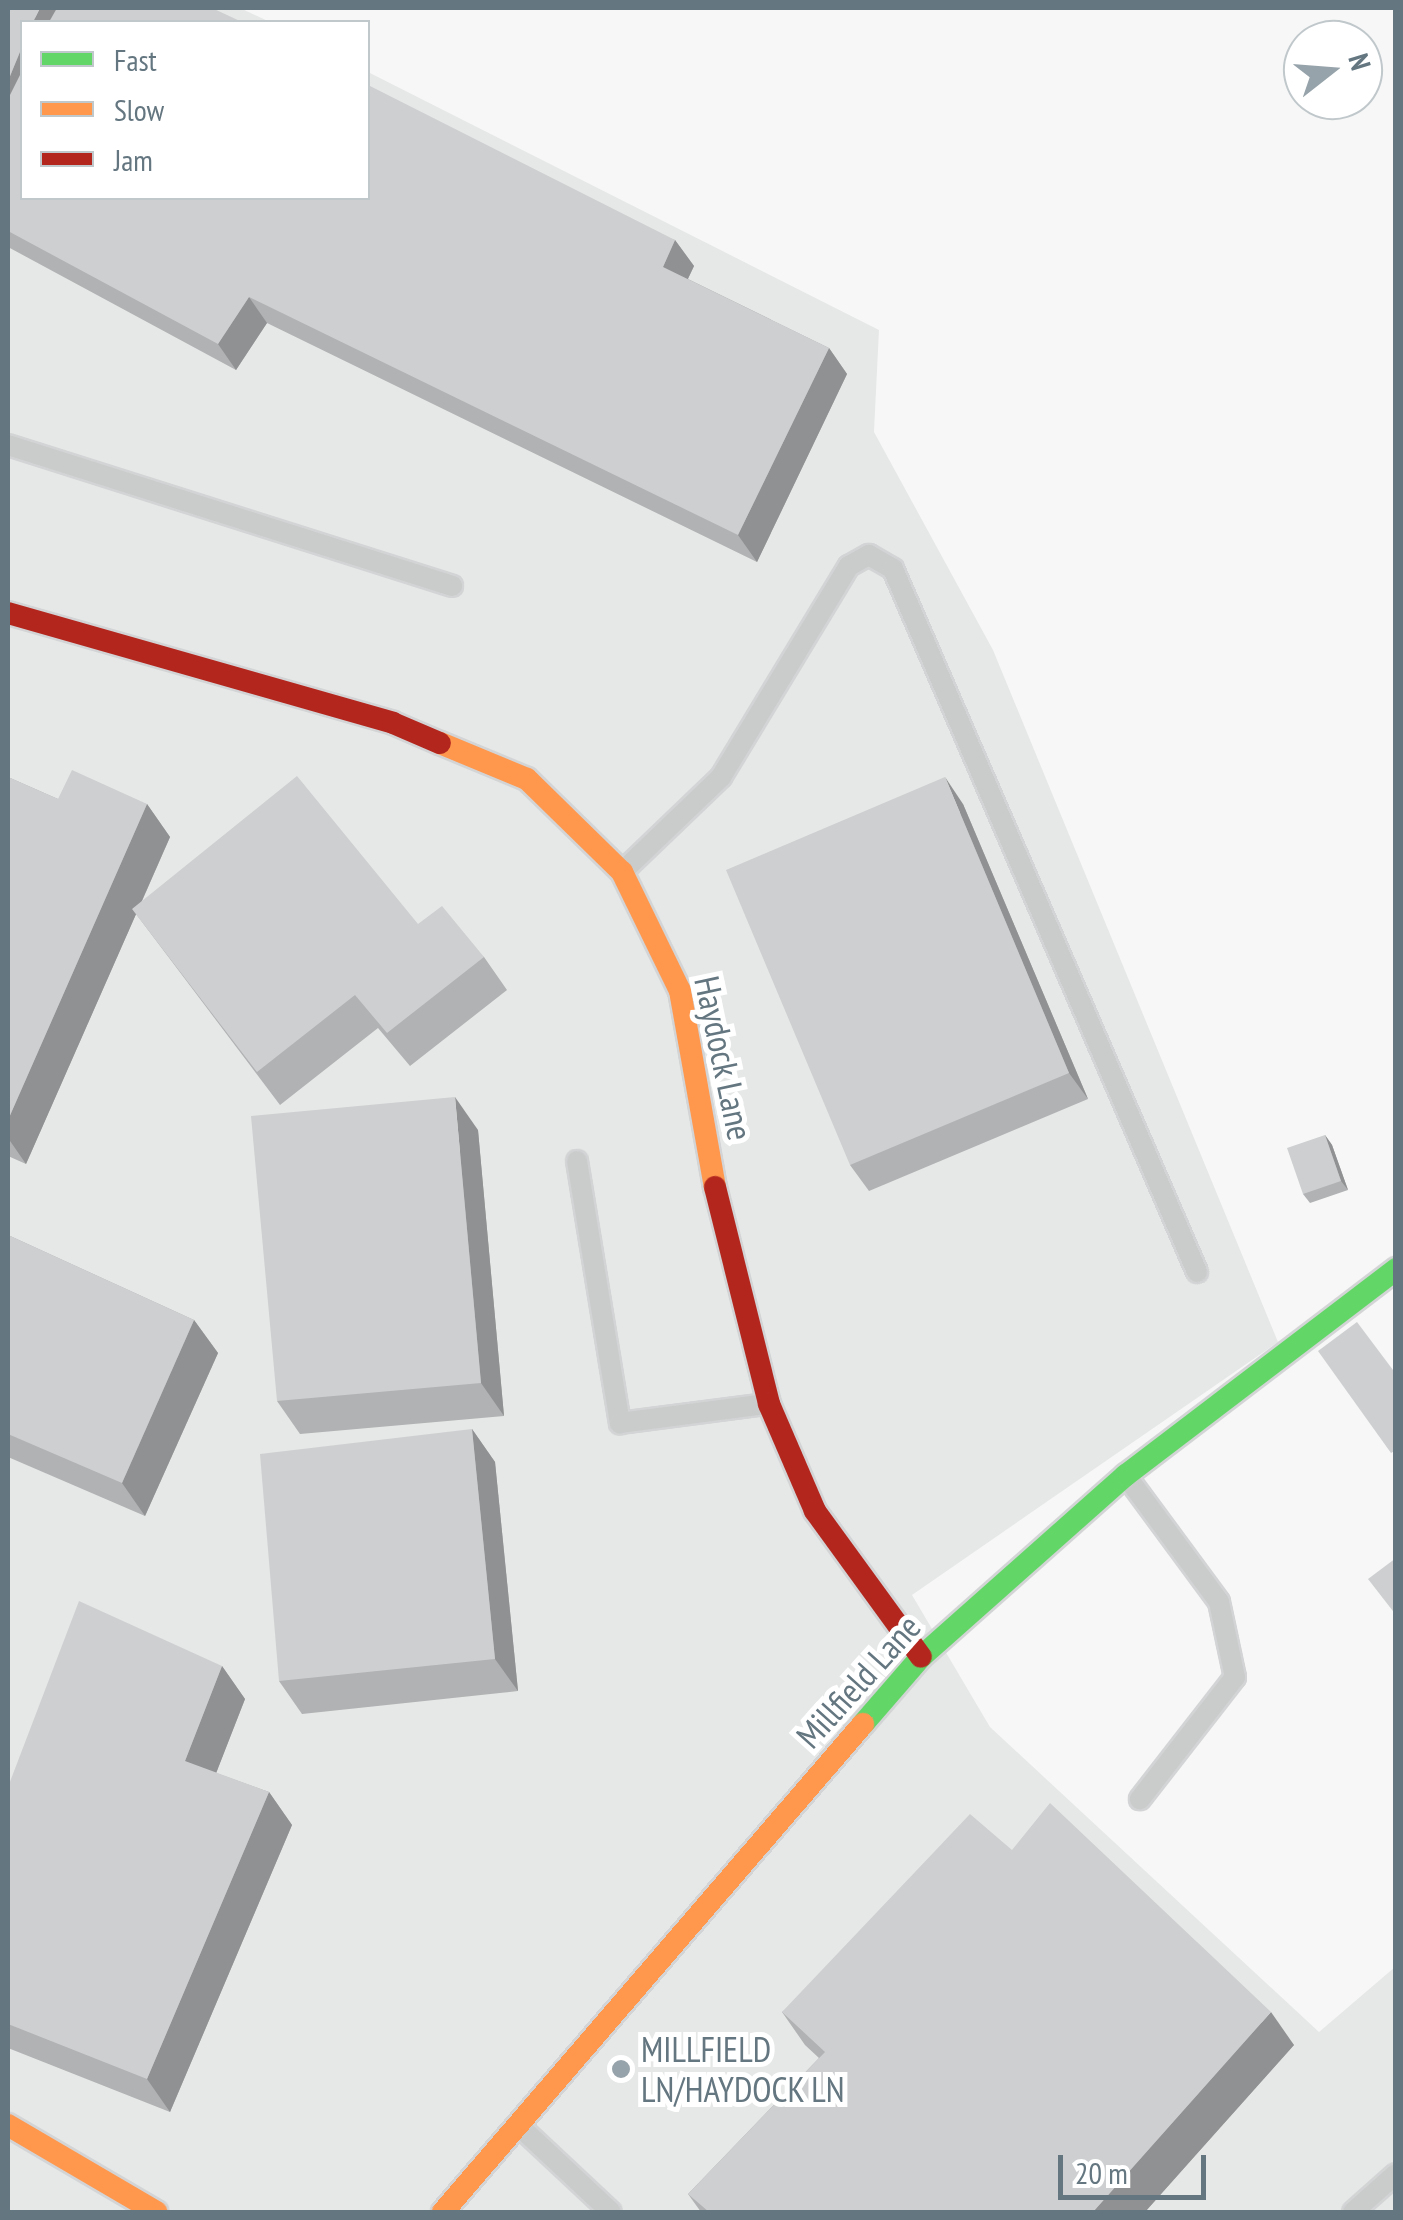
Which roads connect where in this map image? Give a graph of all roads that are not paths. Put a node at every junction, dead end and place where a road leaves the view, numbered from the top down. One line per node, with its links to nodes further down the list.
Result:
1 (8, 445): 2 (lane)
2 (452, 586)
3 (8, 613): 4 (street, Haydock Lane)
4 (622, 872): 7 (lane); 8 (street, Haydock Lane)
5 (577, 1161): 8 (lane)
6 (1396, 1269): 9 (street, Millfield Lane)
7 (1197, 1272)
8 (770, 1404): 10 (street, Haydock Lane)
9 (1126, 1475): 10 (street, Millfield Lane); 11 (lane)
10 (922, 1658): 12 (street, Millfield Lane)
11 (1140, 1799)
12 (518, 2125): 16 (street, Millfield Lane); 17 (lane)
13 (8, 2126): 15 (street)
14 (1396, 2174): 18 (lane)
15 (156, 2212)
16 (443, 2212)
17 (611, 2212)
18 (1353, 2212)

